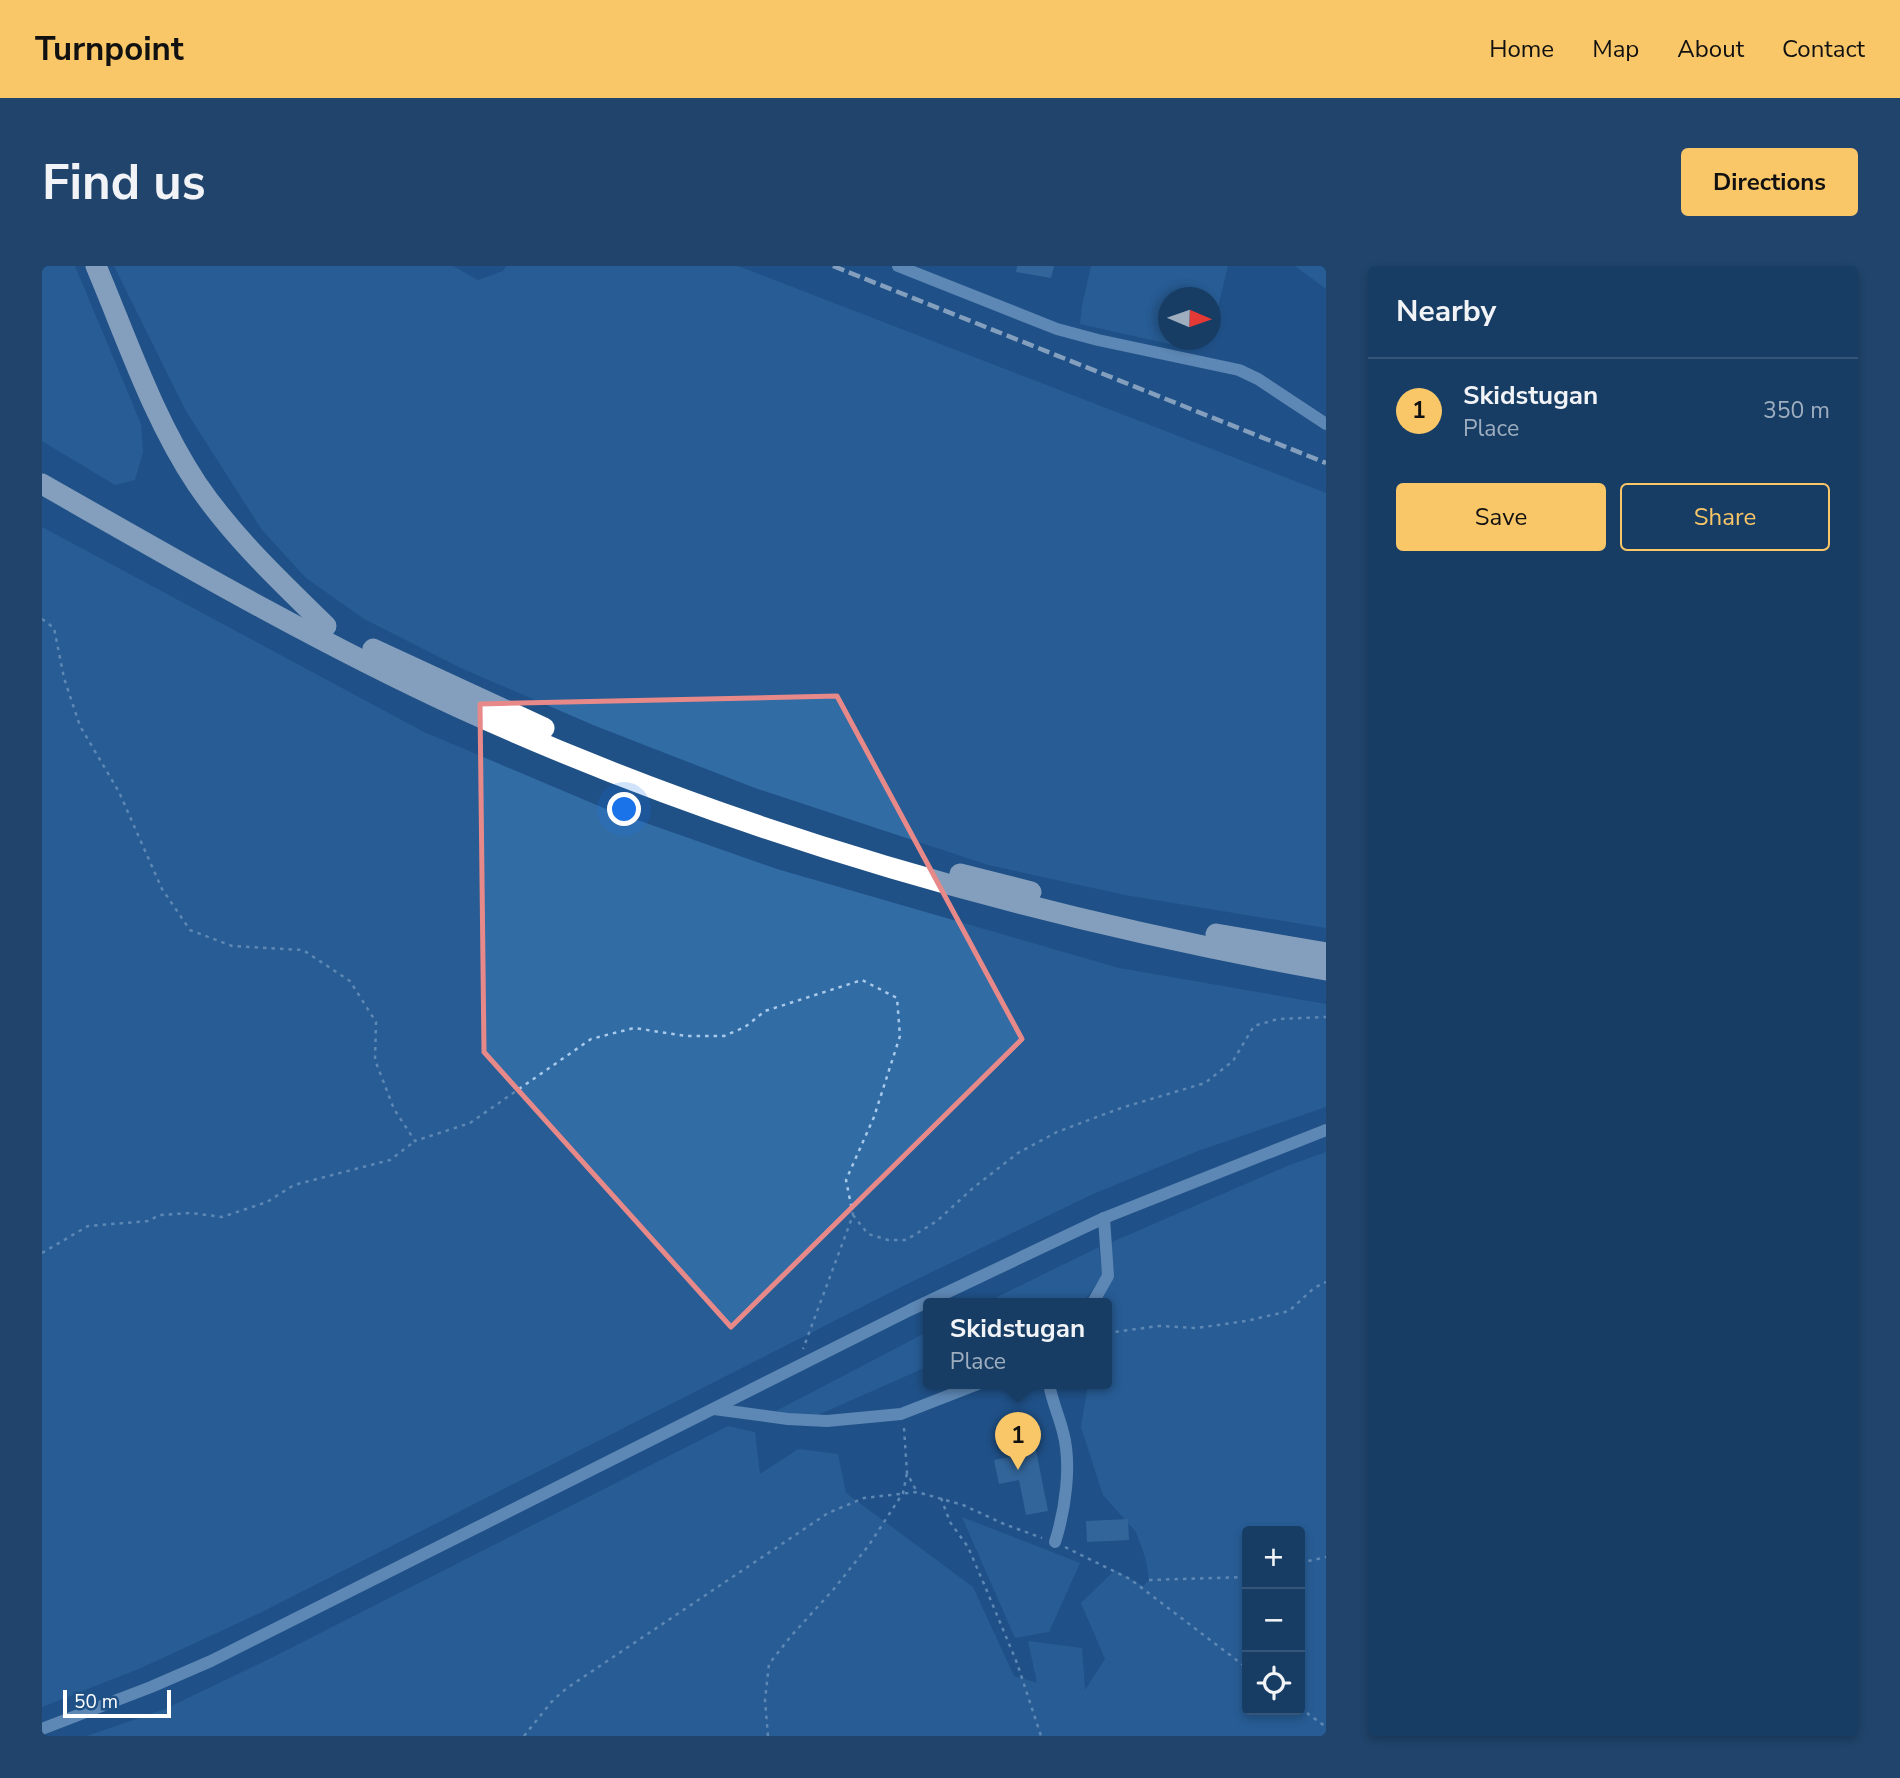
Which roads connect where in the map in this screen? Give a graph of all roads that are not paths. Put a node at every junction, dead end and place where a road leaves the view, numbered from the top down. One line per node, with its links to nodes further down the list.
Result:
1 (96, 266): 6 (highway)
2 (898, 266): 3 (street)
3 (1326, 424)
4 (42, 469): 6 (highway)
5 (42, 484): 8 (highway)
6 (326, 626): 7 (highway)
7 (1326, 953)
8 (1326, 970)
9 (1326, 1130): 10 (street)
10 (1104, 1218): 11 (street); 12 (street)
11 (935, 1298)
12 (1095, 1298)
13 (923, 1304): 16 (street)
14 (965, 1389): 16 (street)
15 (1050, 1389): 17 (street)
16 (714, 1409): 18 (street)
17 (1055, 1542)
18 (42, 1730)

